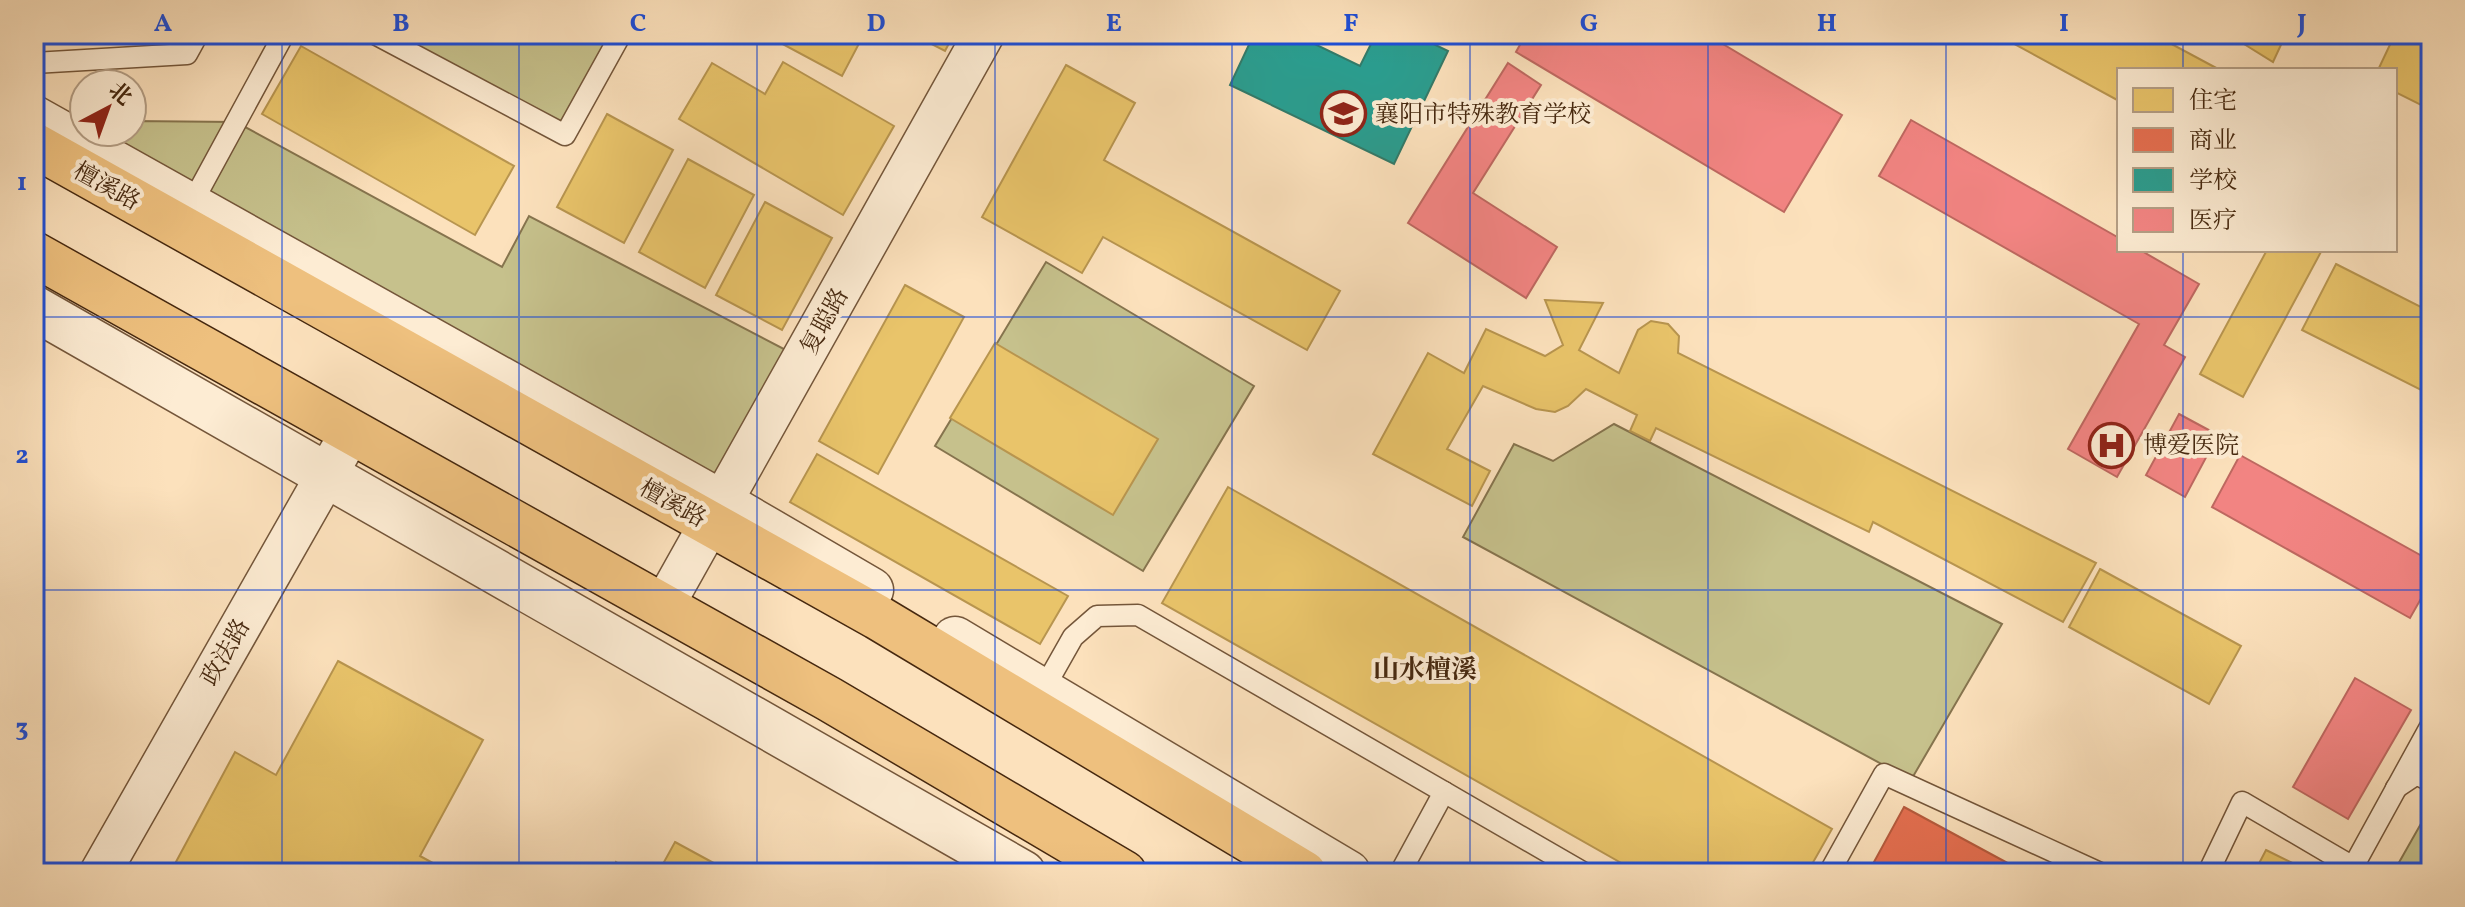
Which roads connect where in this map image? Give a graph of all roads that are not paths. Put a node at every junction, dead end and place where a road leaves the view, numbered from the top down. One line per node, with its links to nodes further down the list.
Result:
1 (198, 34): 6 (lane)
2 (284, 34): 9 (lane)
3 (375, 34): 4 (lane)
4 (621, 34)
5 (984, 34): 14 (street, 复聪路)
6 (34, 63)
7 (34, 118): 9 (street)
8 (34, 145): 14 (main road, 檀溪路)
9 (191, 205): 14 (street)
10 (34, 254): 12 (main road)
11 (34, 308): 13 (street)
12 (351, 432): 13 (street, 政法路); 15 (main road)
13 (326, 475): 22 (street, 政法路); 23 (street)
14 (716, 513): 15 (street, 复聪路); 16 (street); 25 (main road, 檀溪路)
15 (663, 607): 24 (main road)
16 (1043, 690): 20 (lane); 26 (street)
17 (2431, 725): 19 (lane)
18 (2431, 782): 19 (lane)
19 (2396, 788): 21 (lane)
20 (1444, 792): 27 (lane); 28 (lane)
21 (2352, 870): 31 (lane)
22 (100, 873)
23 (1023, 873)
24 (1124, 873)
25 (1304, 873)
26 (1348, 873)
27 (1400, 873)
28 (1584, 873)
29 (1829, 873): 30 (lane)
30 (2100, 873)
31 (2208, 873)

